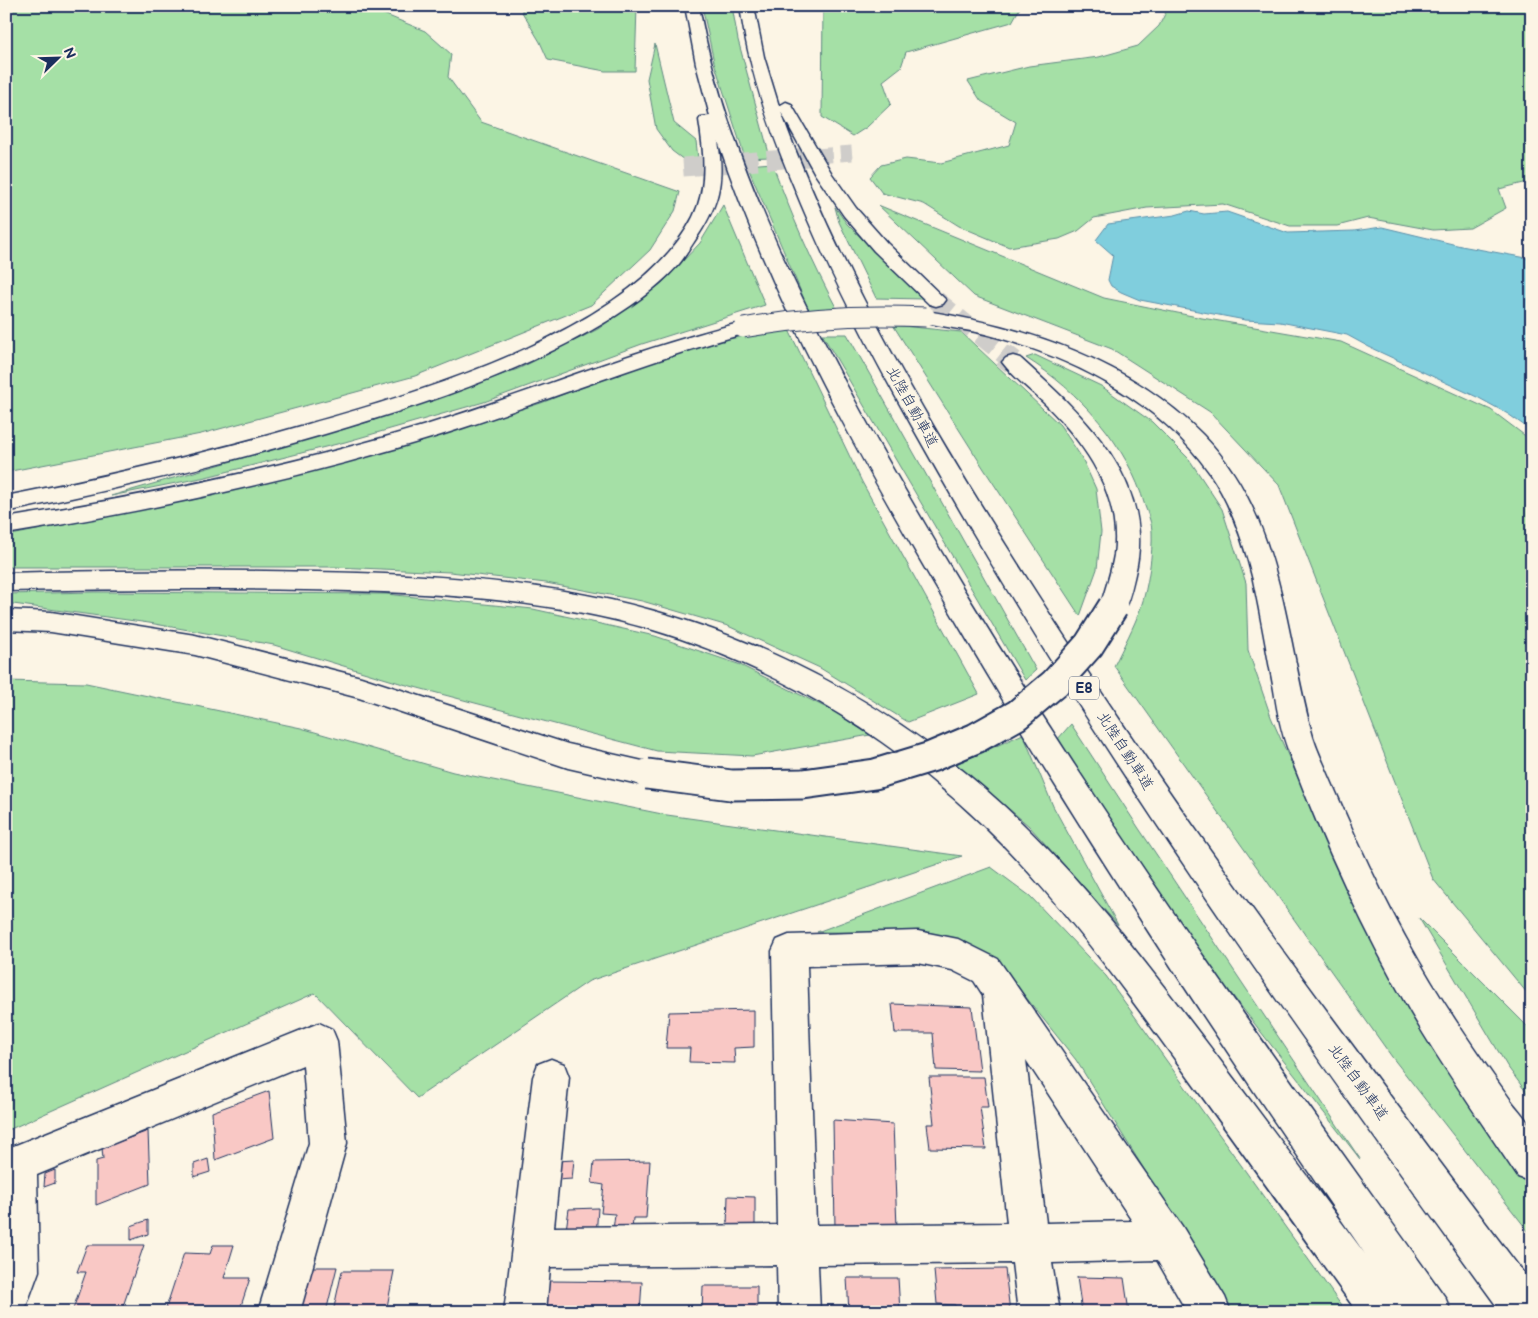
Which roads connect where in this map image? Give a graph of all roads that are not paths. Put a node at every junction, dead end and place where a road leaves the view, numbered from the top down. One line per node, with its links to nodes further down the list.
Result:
1 (686, 6): 6 (main road)
2 (692, 6): 25 (main road)
3 (747, 10): 4 (main road); 26 (main road, 北陸自動車道 / E8)
4 (931, 309): 7 (main road, bridge); 12 (main road)
5 (1013, 362): 9 (main road, bridge)
6 (6, 504)
7 (6, 526)
8 (6, 582): 24 (main road)
9 (6, 620)
10 (1000, 991): 14 (main road); 15 (main road); 16 (main road)
11 (551, 1077): 17 (main road)
12 (1532, 1163)
13 (11, 1166): 18 (main road); 19 (main road)
14 (1168, 1240): 15 (main road); 23 (main road)
15 (1030, 1243): 16 (main road); 22 (main road)
16 (797, 1244): 17 (main road); 21 (main road)
17 (532, 1247): 20 (main road)
18 (6, 1305)
19 (279, 1312)
20 (524, 1312)
21 (799, 1312)
22 (1039, 1312)
23 (1210, 1312)
24 (1383, 1312)
25 (1430, 1312)
26 (1527, 1312)

